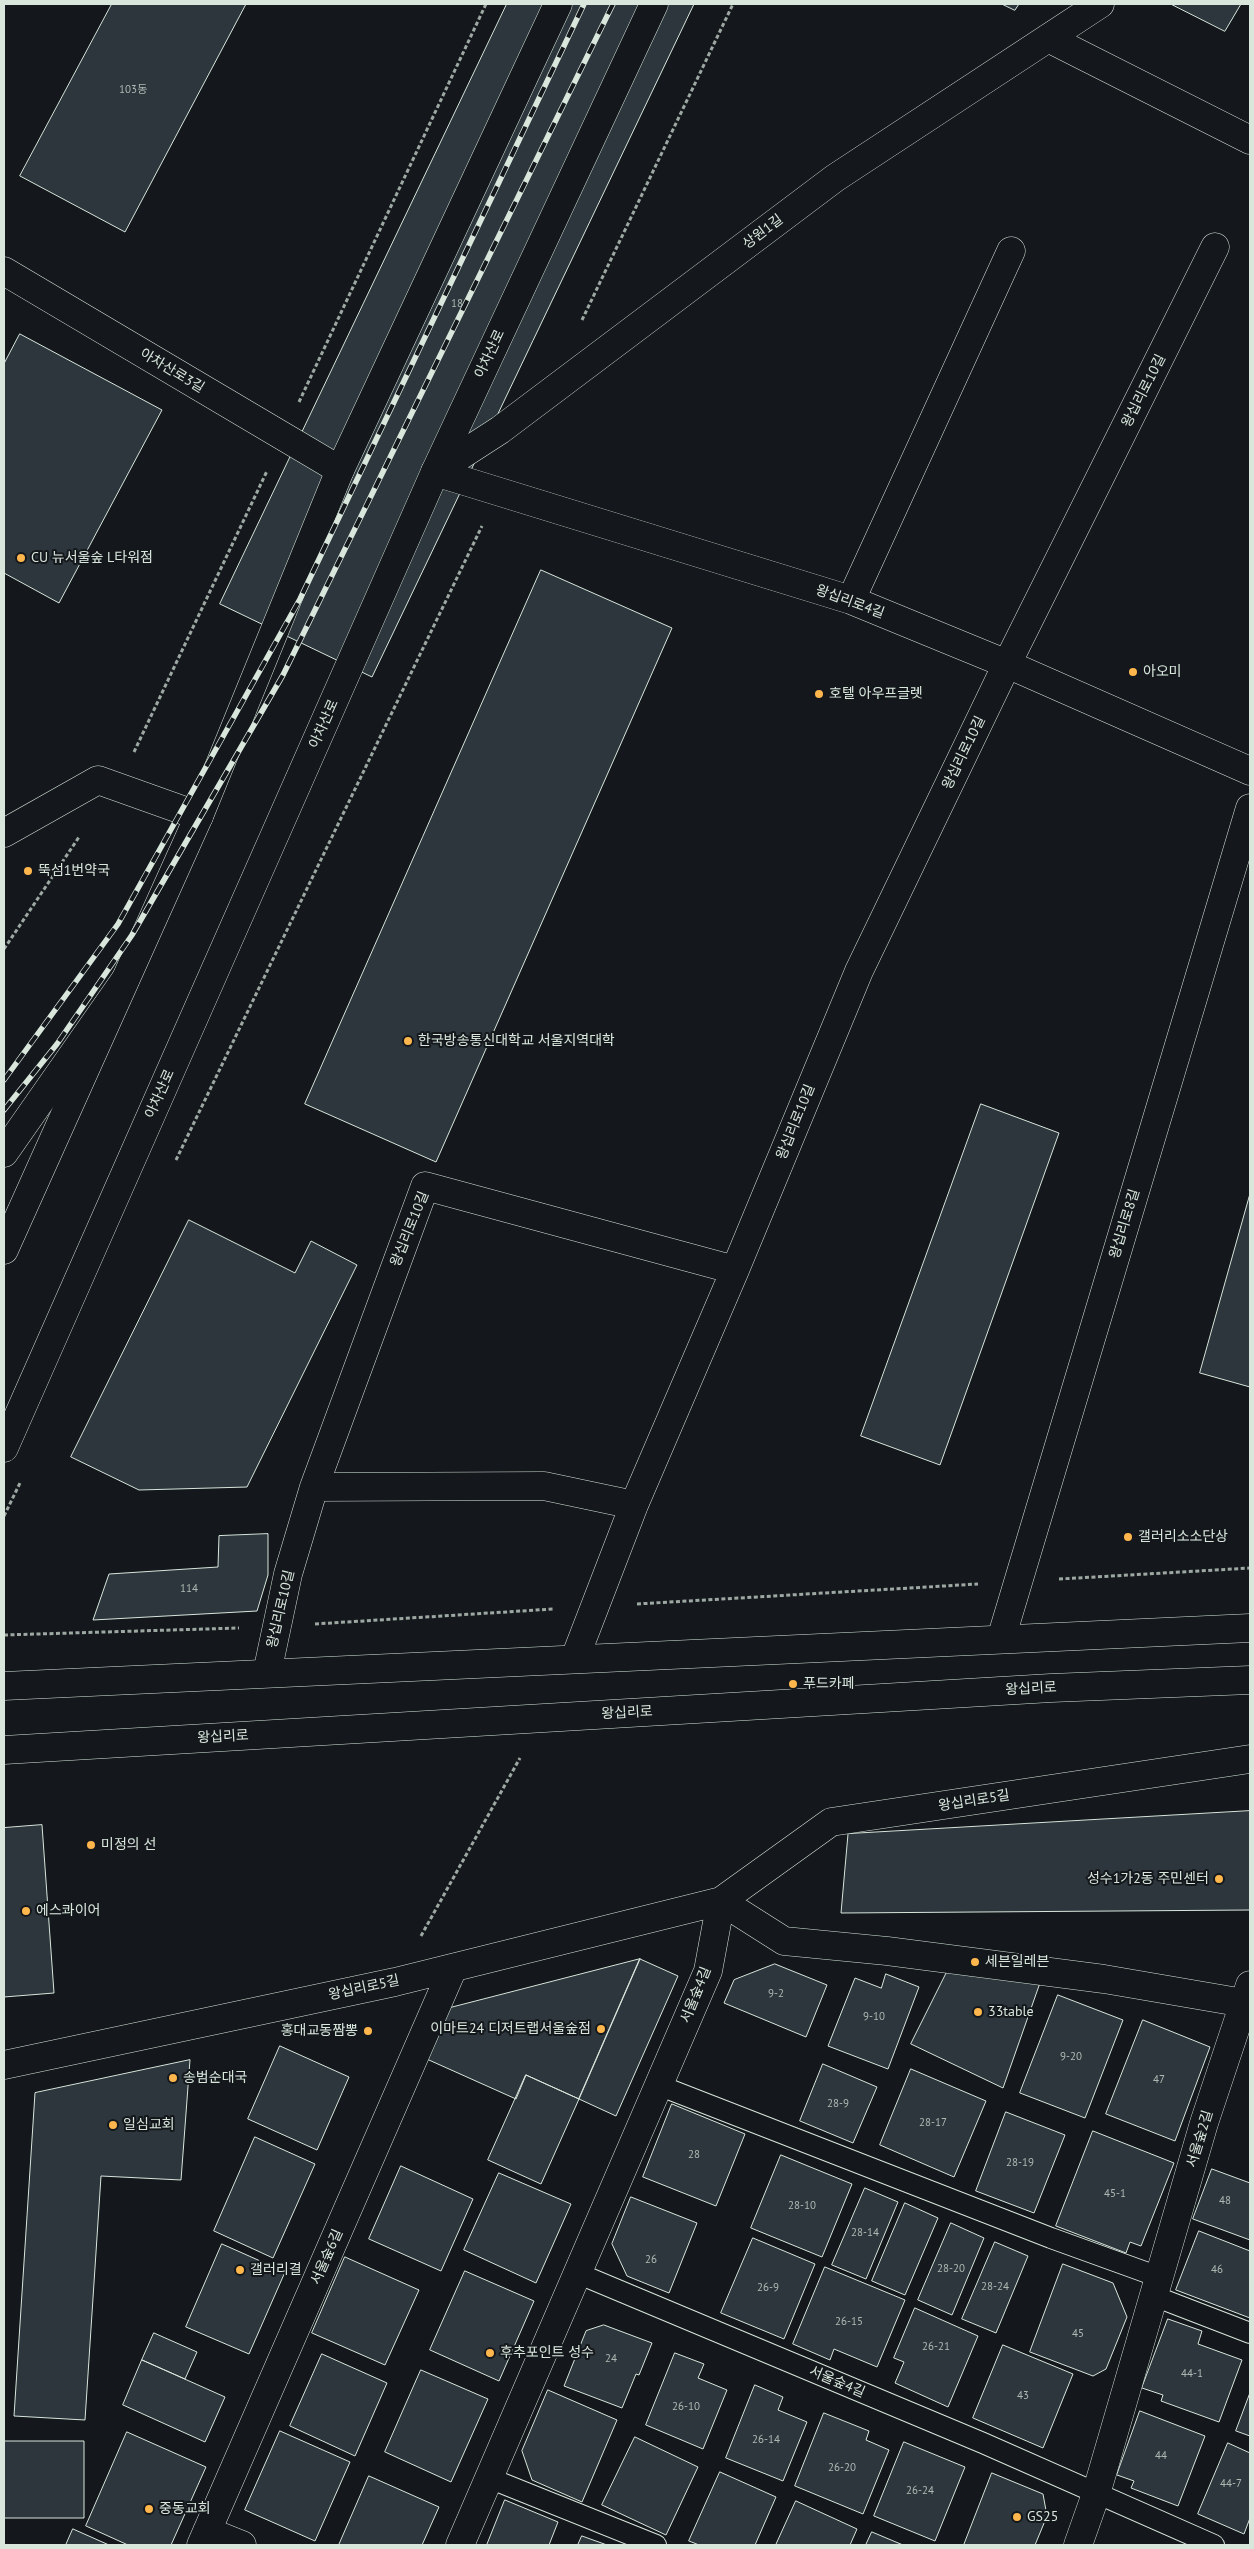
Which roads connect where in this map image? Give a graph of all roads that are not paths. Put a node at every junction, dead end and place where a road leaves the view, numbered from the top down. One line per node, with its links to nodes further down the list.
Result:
1 (558, 4): 9 (street)
2 (654, 4): 10 (street, 아차산로)
3 (1100, 4): 4 (street, 상원1길)
4 (1048, 38): 5 (street); 10 (street, 상원1길)
5 (1250, 140)
6 (1216, 247): 12 (street, 왕십리로10길)
7 (1011, 251): 11 (street)
8 (4, 271): 9 (street, 아차산로3길)
9 (340, 470): 15 (street)
10 (435, 472): 11 (street, 왕십리로4길); 21 (street, 아차산로)
11 (851, 600): 12 (street, 왕십리로4길)
12 (1007, 664): 13 (street, 왕십리로4길); 20 (street, 왕십리로10길)
13 (1250, 772)
14 (1250, 808): 25 (street, 왕십리로8길)
15 (199, 816): 16 (street); 17 (street)
16 (4, 833)
17 (125, 980): 18 (street); 19 (street)
18 (4, 1153)
19 (4, 1250)
20 (735, 1270): 22 (street, 왕십리로10길); 23 (street, 왕십리로10길)
21 (4, 1448)
22 (314, 1487): 23 (street); 27 (street, 왕십리로10길)
23 (634, 1505): 26 (street, 왕십리로10길)
24 (1250, 1628): 25 (street)
25 (1001, 1640): 26 (street)
26 (575, 1658): 27 (street)
27 (267, 1673): 29 (street)
28 (1250, 1680): 30 (street, 왕십리로)
29 (4, 1686)
30 (4, 1750)
31 (1250, 1759): 32 (street, 왕십리로5길)
32 (721, 1901): 33 (street, 왕십리로5길); 34 (street); 36 (street, 서울숲4길)
33 (454, 1968): 35 (street, 왕십리로5길); 42 (street, 서울숲6길)
34 (1247, 1993): 38 (street, 서울숲2길)
35 (4, 2065)
36 (658, 2085): 37 (street, 서울숲4길); 38 (lane)
37 (577, 2273): 40 (street, 서울숲4길); 41 (lane, 서울숲4길)
38 (1157, 2287): 39 (lane); 41 (street, 서울숲2길)
39 (1250, 2333)
40 (489, 2478): 44 (street, 서울숲4길); 45 (lane)
41 (1096, 2494): 46 (street, 서울숲2길); 47 (lane)
42 (204, 2538): 43 (street)
43 (242, 2545)
44 (460, 2545)
45 (656, 2545)
46 (1078, 2545)
47 (1214, 2545)

